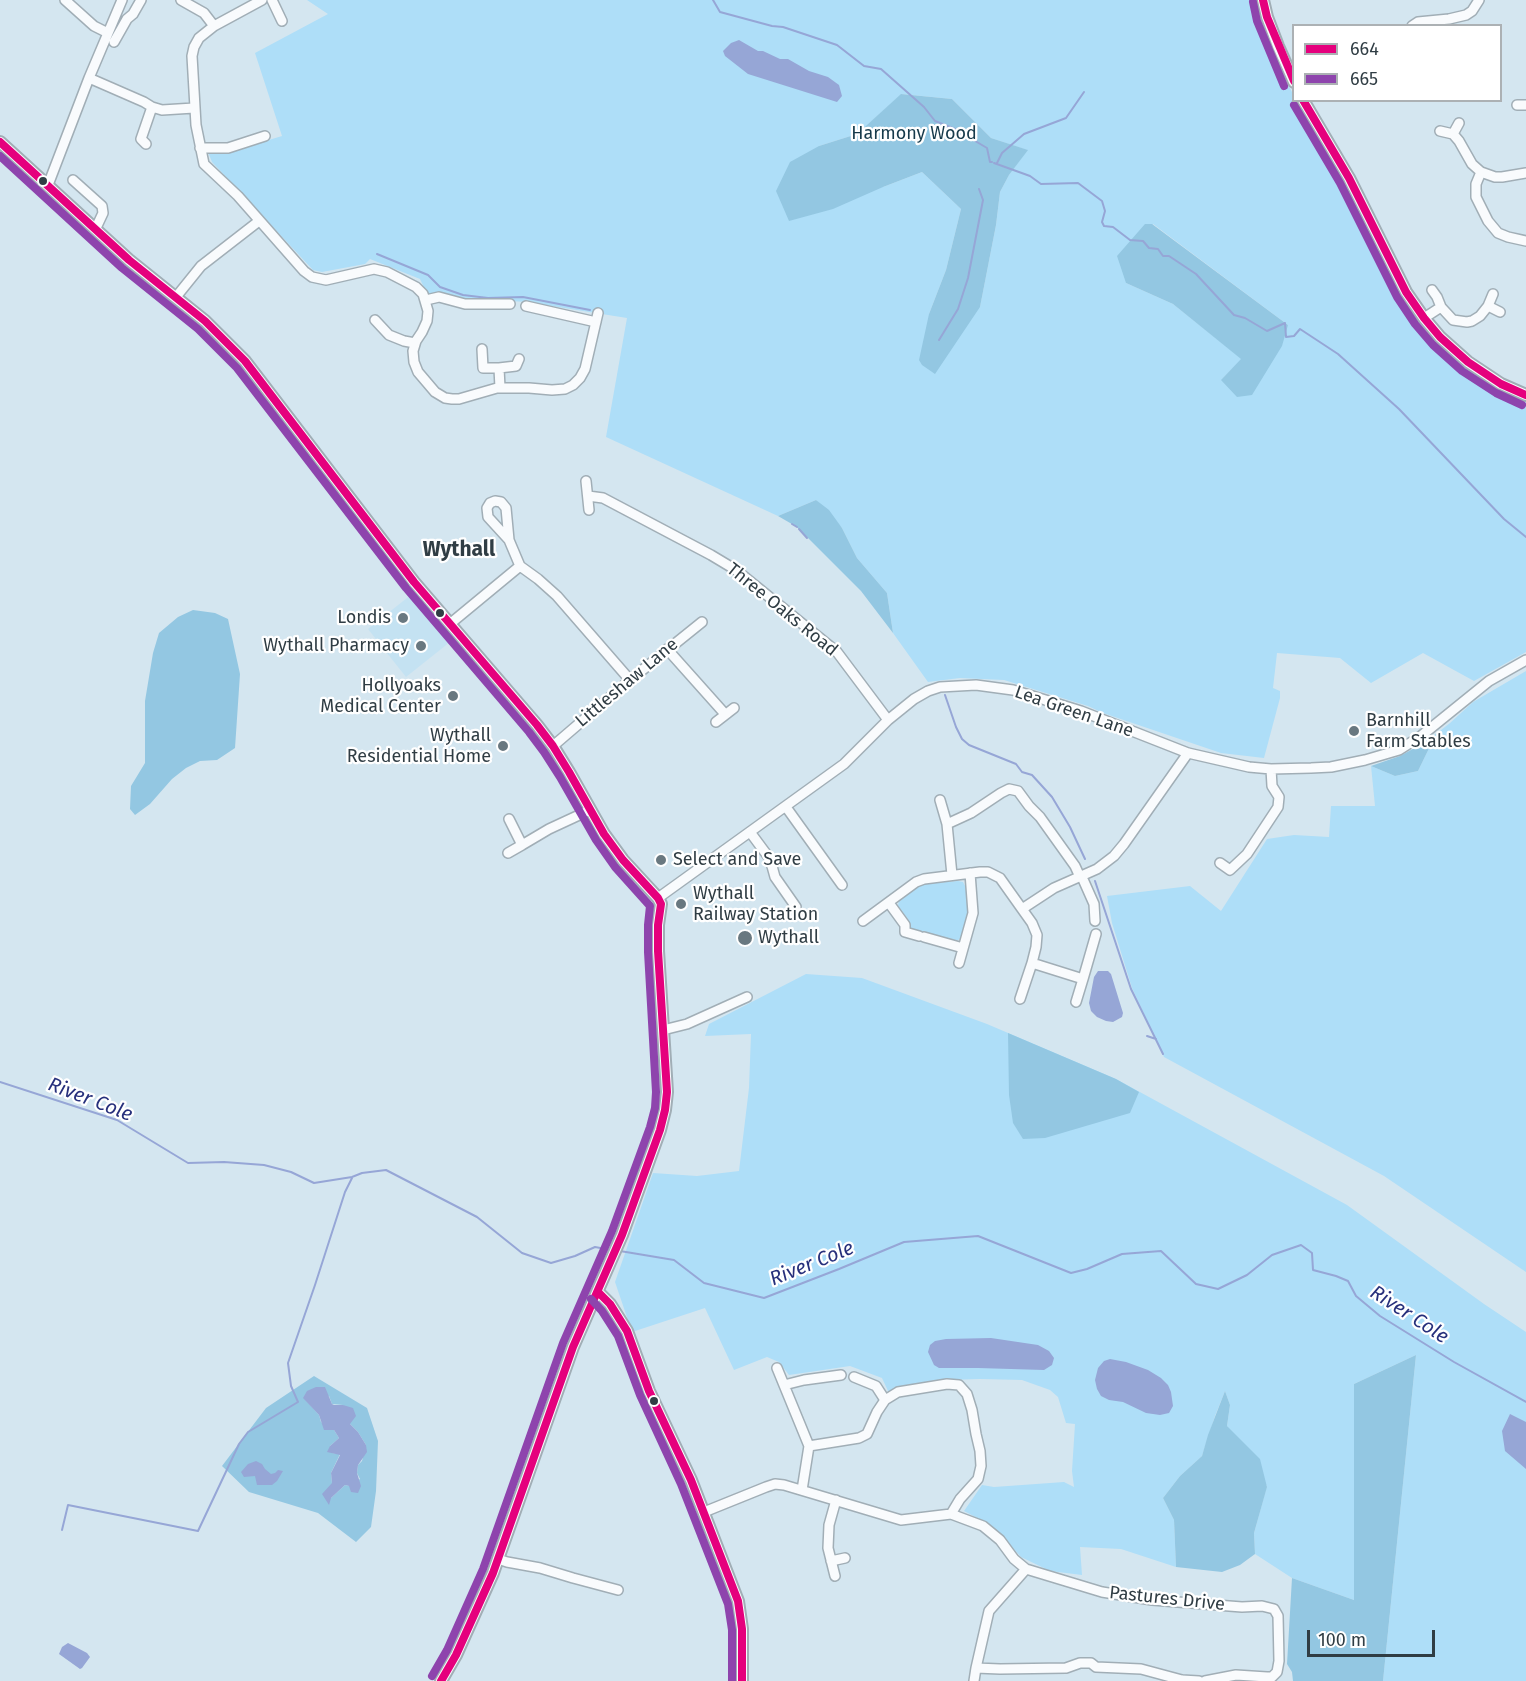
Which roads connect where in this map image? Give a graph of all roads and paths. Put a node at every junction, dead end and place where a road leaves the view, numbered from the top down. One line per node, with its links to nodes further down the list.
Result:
1 (65, 0): 12 (street)
2 (122, 0): 12 (street)
3 (141, 0): 13 (street)
4 (181, 0): 11 (street)
5 (262, 0): 11 (street)
6 (272, 0): 9 (street)
7 (1263, 0): 14 (street)
8 (1479, 0): 10 (street)
9 (282, 21)
10 (1415, 24)
11 (214, 26): 18 (street)
12 (108, 33): 15 (street)
13 (114, 42)
14 (1290, 64)
15 (89, 78): 17 (street); 29 (street)
16 (1304, 102): 42 (street)
17 (152, 107): 18 (street); 24 (street)
18 (194, 108): 25 (street)
19 (1459, 123): 21 (street)
20 (1440, 131): 21 (street)
21 (1453, 134): 26 (street)
22 (265, 136): 25 (street)
23 (0, 142): 29 (street)
24 (146, 144)
25 (200, 148): 30 (street)
26 (1481, 172): 27 (street); 32 (street)
27 (1526, 174)
28 (73, 180): 31 (street)
29 (48, 185): 31 (street)
30 (259, 221): 35 (street); 36 (street)
31 (96, 228): 35 (street)
32 (1526, 241)
33 (1432, 290): 40 (street)
34 (1493, 294): 39 (street)
35 (176, 297): 56 (street)
36 (426, 300): 37 (street); 44 (street)
37 (510, 304)
38 (526, 306): 48 (street)
39 (1488, 306): 40 (street); 41 (street)
40 (1441, 307): 42 (street)
41 (1500, 312)
42 (1424, 318): 49 (street)
43 (375, 320): 44 (street)
44 (415, 343): 48 (street)
45 (482, 349): 47 (street)
46 (519, 359): 47 (street)
47 (499, 368): 48 (street)
48 (500, 388)
49 (1526, 395)
50 (586, 481): 51 (street)
51 (588, 496): 52 (street); 62 (street, Three Oaks Road)
52 (589, 510)
53 (509, 540): 54 (street)
54 (520, 566): 56 (street); 59 (street)
55 (702, 621): 57 (street, Littleshaw Lane)
56 (451, 623): 64 (street)
57 (667, 649): 59 (street, Littleshaw Lane); 61 (street)
58 (1526, 660): 66 (street, Lea Green Lane)
59 (630, 680): 64 (street, Littleshaw Lane)
60 (734, 708): 61 (street)
61 (725, 714): 63 (street)
62 (888, 720): 65 (street, Lea Green Lane); 68 (street, Lea Green Lane)
63 (716, 722)
64 (553, 746): 69 (street)
65 (1188, 753): 66 (street, Lea Green Lane); 78 (street)
66 (1271, 769): 75 (street)
67 (940, 800): 71 (street)
68 (786, 807): 72 (street, Lea Green Lane); 79 (street)
69 (590, 810): 73 (street); 80 (street)
70 (509, 819): 73 (street)
71 (947, 824): 77 (street); 78 (street)
72 (750, 832): 80 (street, Lea Green Lane); 82 (street)
73 (522, 845): 74 (street)
74 (508, 853)
75 (1220, 863)
76 (970, 873): 77 (street); 83 (street); 87 (street)
77 (952, 874): 81 (street)
78 (1081, 877): 83 (street); 85 (street)
79 (842, 885)
80 (658, 898): 94 (street)
81 (889, 903): 84 (street); 87 (street)
82 (796, 907)
83 (1022, 909): 89 (street)
84 (863, 921)
85 (1095, 921)
86 (1096, 934): 90 (street)
87 (963, 948): 88 (street)
88 (959, 963)
89 (1032, 963): 90 (street); 92 (street)
90 (1083, 979): 93 (street)
91 (747, 997): 94 (street)
92 (1020, 999)
93 (1076, 1002)
94 (663, 1030): 95 (street)
95 (598, 1292): 104 (street); 107 (street)
96 (777, 1368): 99 (street)
97 (841, 1375): 99 (street)
98 (854, 1377): 100 (street)
99 (784, 1385): 101 (street)
100 (885, 1400): 101 (street); 105 (street)
101 (808, 1446): 102 (street)
102 (802, 1490): 103 (street, Pastures Drive); 104 (street, Pastures Drive)
103 (836, 1500): 105 (street, Pastures Drive); 108 (street)
104 (704, 1512): 116 (street)
105 (951, 1514): 109 (street, Pastures Drive)
106 (845, 1558): 108 (street)
107 (498, 1559): 111 (street); 115 (street)
108 (831, 1561): 110 (street)
109 (1026, 1569): 112 (street); 113 (street, Pastures Drive)
110 (835, 1576)
111 (618, 1590)
112 (976, 1668): 114 (street); 117 (street)
113 (1275, 1673): 119 (street); 120 (street)
114 (1164, 1678): 118 (street)
115 (441, 1681)
116 (742, 1681)
117 (974, 1681)
118 (1198, 1681)
119 (1205, 1681)
120 (1282, 1681)

